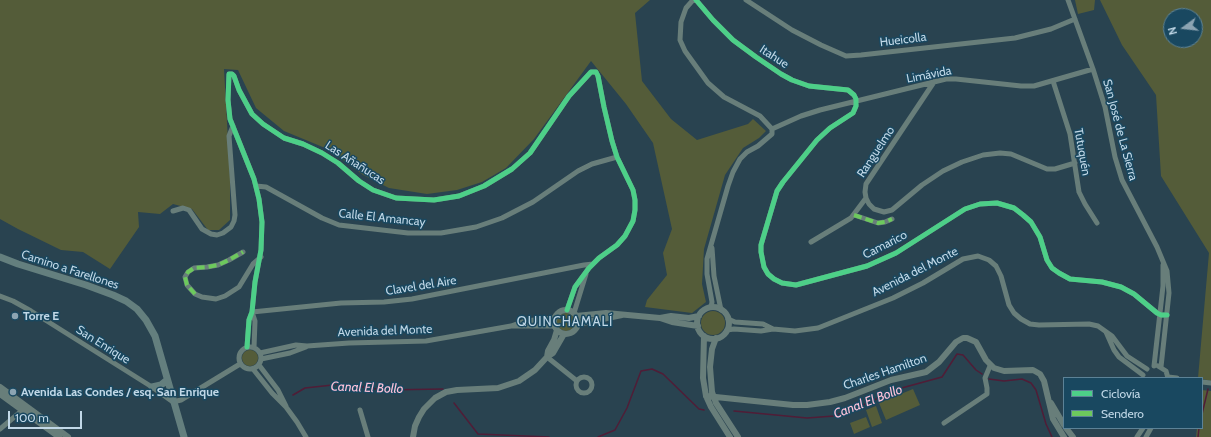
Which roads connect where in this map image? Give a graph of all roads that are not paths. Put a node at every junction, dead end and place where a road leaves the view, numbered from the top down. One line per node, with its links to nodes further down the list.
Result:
1 (694, 0): 9 (street, Itahue); 11 (street)
2 (746, 0): 5 (street, Hueicolla)
3 (1068, 0): 5 (street, San José de La Sierra)
4 (1072, 0): 5 (street, San José de La Sierra)
5 (1075, 19): 6 (street, San José de La Sierra)
6 (1093, 69): 7 (street, Limávida); 26 (street, San José de La Sierra)
7 (1053, 81): 8 (street, Limávida); 13 (street, Tutuquén)
8 (934, 82): 9 (street, Limávida); 15 (street, Ranguelmo)
9 (857, 101): 11 (street, Limávida); 35 (street, Camarico)
10 (233, 126): 12 (street, Las Añañucas); 14 (street); 16 (street)
11 (772, 129): 21 (street)
12 (617, 158): 14 (street, Calle El Amancay); 25 (street)
13 (1075, 163): 15 (street); 19 (street, Tutuquén)
14 (256, 186): 24 (street)
15 (866, 198): 17 (street)
16 (173, 211)
17 (854, 215): 18 (street); 20 (street)
18 (892, 220)
19 (1097, 223)
20 (811, 242)
21 (712, 247): 29 (street); 31 (street)
22 (242, 252): 24 (street)
23 (0, 257): 65 (main road, Camino a Farellones)
24 (261, 257): 32 (street)
25 (592, 264): 27 (street); 32 (street, Clavel del Aire)
26 (1164, 264): 35 (street, San José de La Sierra); 36 (street, San José de La Sierra)
27 (586, 273): 30 (street); 33 (street)
28 (0, 296): 68 (street, San Enrique)
29 (711, 308): 31 (street); 37 (street)
30 (567, 310): 33 (street); 38 (street)
31 (721, 310): 40 (street)
32 (252, 312): 52 (street); 53 (street)
33 (575, 315): 34 (street); 41 (street)
34 (623, 315): 39 (street); 41 (street)
35 (1161, 315): 36 (street); 59 (street, San José de La Sierra)
36 (1167, 315): 60 (street, San José de La Sierra)
37 (699, 316): 39 (street); 43 (street)
38 (554, 318): 42 (street, Avenida del Monte); 44 (street)
39 (660, 318): 43 (street)
40 (728, 319): 45 (street, Avenida del Monte); 47 (street)
41 (578, 324): 48 (street)
42 (511, 326): 44 (street, Avenida del Monte); 51 (street, Avenida del Monte)
43 (698, 326): 49 (street)
44 (556, 328): 48 (street); 55 (street)
45 (773, 329): 46 (street, Avenida del Monte); 47 (street, Avenida del Monte)
46 (1104, 329): 62 (street); 63 (street)
47 (727, 330): 50 (street)
48 (564, 334): 55 (street)
49 (704, 336): 50 (street); 70 (street)
50 (716, 338): 71 (street)
51 (307, 346): 54 (street, Avenida del Monte); 56 (street, Avenida del Monte)
52 (247, 347): 53 (street); 57 (street)
53 (254, 348): 54 (street)
54 (260, 353): 56 (street)
55 (547, 357): 66 (street); 86 (street)
56 (260, 362): 61 (street); 74 (street)
57 (240, 364): 61 (street); 73 (street)
58 (990, 366): 71 (street, Charles Hamilton); 72 (street); 77 (street)
59 (1154, 366): 60 (street); 62 (street)
60 (1161, 367): 64 (street)
61 (253, 369): 74 (street)
62 (1147, 369): 63 (street)
63 (1142, 377)
64 (1168, 377)
65 (167, 380): 68 (main road); 73 (main road, Camino a Farellones)
66 (577, 381)
67 (0, 387): 75 (street)
68 (152, 387): 73 (street, San Enrique)
69 (0, 394): 75 (street)
70 (706, 396): 71 (street, Charles Hamilton); 87 (street)
71 (714, 396): 88 (street)
72 (1048, 398): 78 (street); 89 (street)
73 (173, 402): 83 (main road, Camino a Farellones)
74 (286, 407): 84 (street)
75 (25, 408): 79 (street); 81 (street); 82 (street)
76 (360, 410): 85 (street)
77 (944, 423)
78 (1063, 423)
79 (0, 429)
80 (1067, 429): 90 (street)
81 (59, 437)
82 (68, 437)
83 (184, 437)
84 (306, 437)
85 (368, 437)
86 (413, 437)
87 (730, 437)
88 (738, 437)
89 (1064, 437)
90 (1074, 437)

